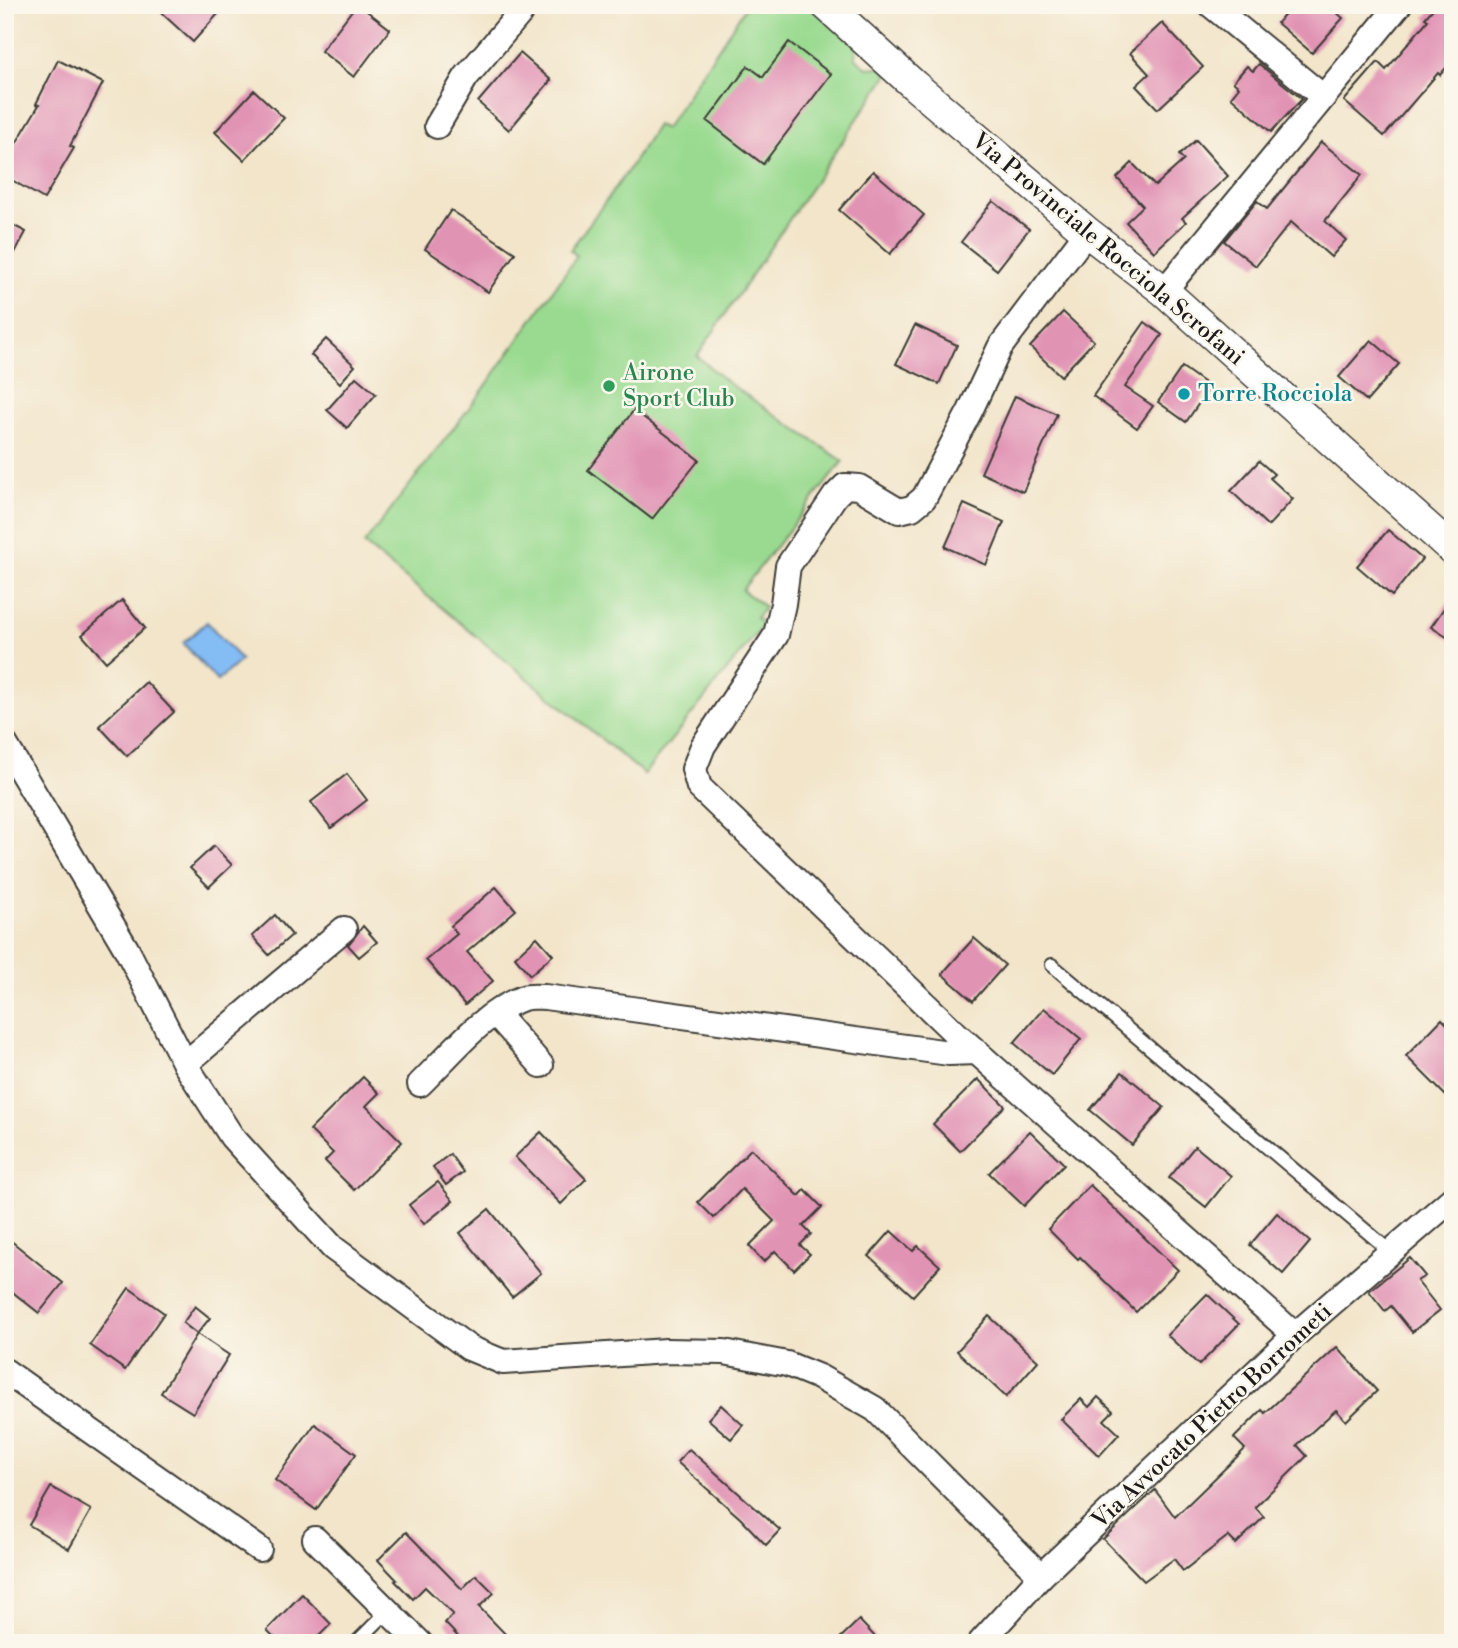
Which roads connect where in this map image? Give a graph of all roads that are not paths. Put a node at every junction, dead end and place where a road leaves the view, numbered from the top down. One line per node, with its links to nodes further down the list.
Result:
1 (527, 5): 6 (street)
2 (826, 5): 7 (street, Via Provinciale Rocciola Scrofani)
3 (1211, 5): 5 (street)
4 (1399, 5): 5 (street)
5 (1322, 96): 8 (street)
6 (437, 126)
7 (1087, 232): 8 (street, Via Provinciale Rocciola Scrofani); 14 (street)
8 (1164, 291): 9 (street, Via Provinciale Rocciola Scrofani)
9 (1453, 550)
10 (5, 744): 15 (street)
11 (344, 929): 15 (street)
12 (1052, 965): 19 (lane)
13 (496, 1014): 14 (street); 16 (street); 17 (street)
14 (976, 1052): 20 (street)
15 (185, 1064): 24 (street)
16 (541, 1065)
17 (420, 1084)
18 (1453, 1198): 19 (street, Via Avvocato Pietro Borrometi)
19 (1391, 1252): 20 (street, Via Avvocato Pietro Borrometi)
20 (1295, 1335): 24 (street, Via Avvocato Pietro Borrometi)
21 (5, 1371): 23 (street)
22 (315, 1539): 25 (street)
23 (259, 1549)
24 (1041, 1576): 28 (street, Via Avvocato Pietro Borrometi)
25 (388, 1611): 26 (lane); 27 (street)
26 (356, 1643)
27 (420, 1643)
28 (980, 1643)

